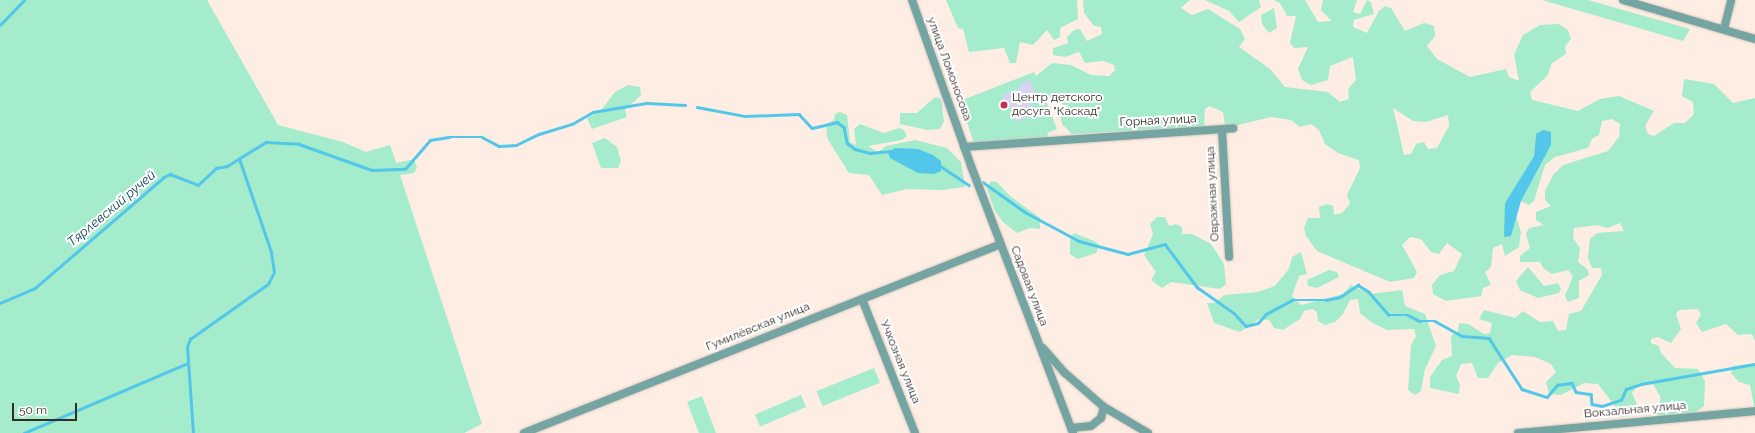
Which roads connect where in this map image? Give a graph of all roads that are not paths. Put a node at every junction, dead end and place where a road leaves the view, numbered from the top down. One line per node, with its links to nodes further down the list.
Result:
1 (912, 0): 8 (street, улица Ломоносова)
2 (1623, 0): 4 (street)
3 (1731, 0): 4 (street)
4 (1724, 30): 5 (street)
5 (1755, 38)
6 (1233, 128): 7 (street, Горная улица)
7 (1222, 130): 8 (street, Горная улица); 10 (street, Овражная улица)
8 (964, 147): 9 (street, Садовая улица)
9 (1000, 244): 11 (street, Гумилёвская улица); 12 (street, Садовая улица)
10 (1228, 258)
11 (862, 299): 16 (street, Гумилёвская улица); 17 (street, Учхозная улица)
12 (1038, 341): 13 (street); 15 (street, Садовая улица)
13 (1104, 407): 15 (street); 18 (street)
14 (1755, 411): 19 (street, Вокзальная улица)
15 (1072, 430)
16 (524, 433)
17 (916, 433)
18 (1148, 433)
19 (1518, 433)

